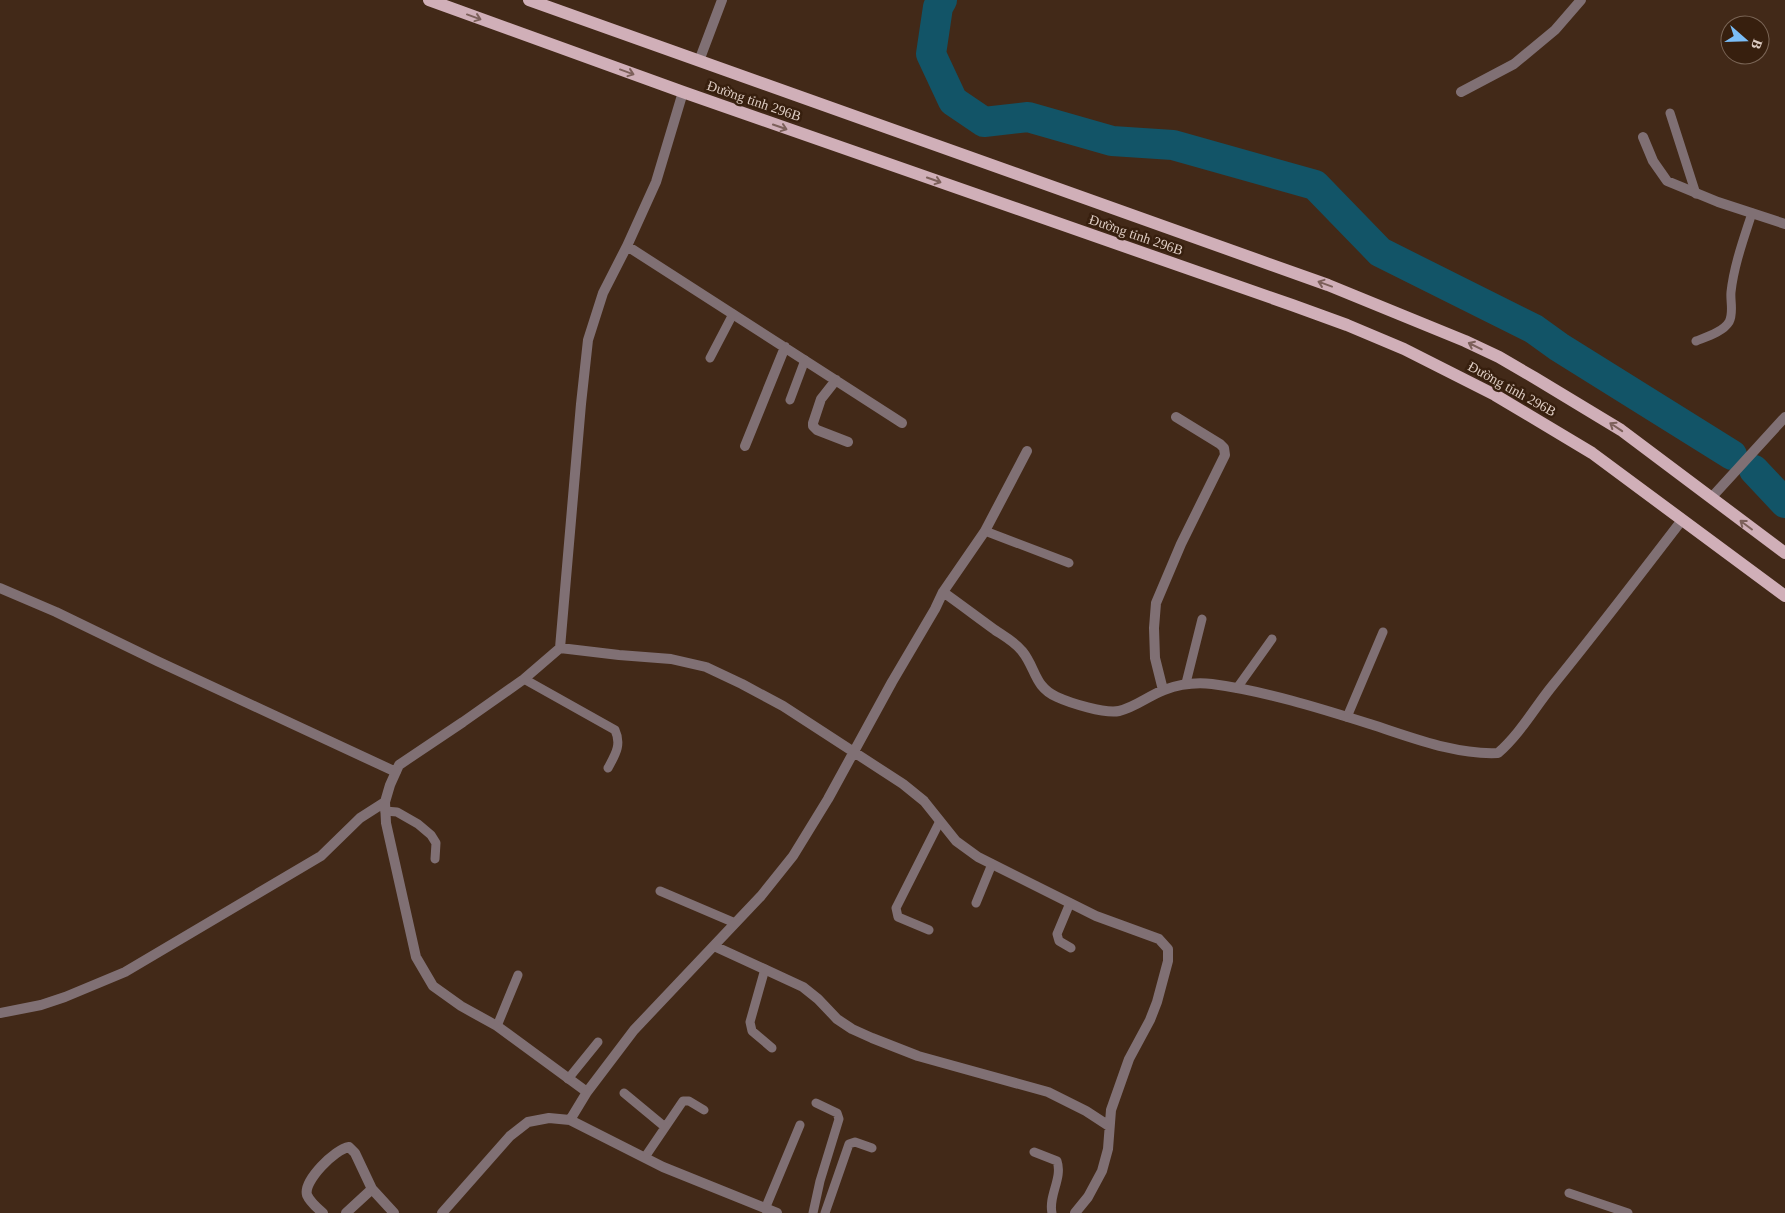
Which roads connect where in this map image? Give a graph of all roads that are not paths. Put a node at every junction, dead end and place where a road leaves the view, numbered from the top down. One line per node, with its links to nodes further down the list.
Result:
1 (429, 0): 6 (main road, Đường tỉnh 296B, one-way to 6)
2 (529, 0): 5 (main road, Đường tỉnh 296B)
3 (722, 0): 5 (street)
4 (1580, 0): 7 (street)
5 (699, 61): 27 (main road, Đường tỉnh 296B, one-way to 5)
6 (683, 92): 13 (street); 28 (main road, Đường tỉnh 296B, one-way to 28)
7 (1461, 92)
8 (1670, 113): 10 (lane)
9 (1643, 137): 10 (street)
10 (1696, 194): 11 (street)
11 (1752, 213): 12 (street); 15 (lane)
12 (1785, 224)
13 (628, 246): 14 (street); 38 (street)
14 (733, 314): 16 (street); 17 (lane)
15 (1696, 341)
16 (785, 347): 18 (street); 25 (street)
17 (710, 358)
18 (805, 360): 19 (street); 20 (lane)
19 (836, 380): 23 (street); 24 (street)
20 (790, 400)
21 (1176, 417): 42 (street)
22 (1785, 417): 27 (street)
23 (902, 423)
24 (848, 442)
25 (745, 446)
26 (1027, 451): 29 (street)
27 (1711, 498): 30 (main road, Đường tỉnh 296B, one-way to 27)
28 (1682, 520): 34 (main road, Đường tỉnh 296B); 43 (street)
29 (985, 531): 31 (lane); 33 (street)
30 (1785, 553)
31 (1069, 563)
32 (0, 588): 46 (street)
33 (943, 592): 42 (street); 44 (street)
34 (1785, 596)
35 (1202, 619): 40 (lane)
36 (1383, 632): 43 (lane)
37 (1272, 639): 41 (lane)
38 (560, 648): 39 (street); 44 (street)
39 (524, 679): 45 (lane); 46 (street)
40 (1186, 683): 41 (street); 42 (street)
41 (1237, 688): 43 (street)
42 (1163, 690)
43 (1347, 717)
44 (854, 751): 48 (street); 54 (street)
45 (608, 768)
46 (396, 772): 47 (street)
47 (385, 807): 49 (lane); 60 (street); 61 (street)
48 (940, 821): 50 (street); 55 (lane)
49 (435, 859)
50 (992, 864): 52 (lane); 53 (street)
51 (660, 891): 54 (lane)
52 (976, 903)
53 (1070, 904): 57 (lane); 71 (street)
54 (736, 923): 56 (street)
55 (929, 930)
56 (714, 946): 58 (street); 65 (street)
57 (1070, 948)
58 (764, 969): 63 (lane); 71 (street)
59 (518, 975): 61 (lane)
60 (0, 1013)
61 (497, 1026): 64 (street)
62 (598, 1042): 64 (lane)
63 (772, 1048)
64 (568, 1079): 65 (street)
65 (587, 1092): 69 (street)
66 (624, 1093): 72 (lane)
67 (816, 1103): 84 (lane)
68 (704, 1110): 72 (lane)
69 (570, 1120): 75 (street); 82 (street)
70 (800, 1125): 78 (lane)
71 (1110, 1126): 87 (street)
72 (666, 1127): 75 (lane)
73 (872, 1148): 85 (lane)
74 (1034, 1152): 86 (lane)
75 (645, 1158): 78 (street)
76 (372, 1190): 79 (street); 80 (street); 81 (street)
77 (1569, 1193): 88 (lane)
78 (765, 1209): 83 (street)
79 (323, 1213)
80 (346, 1213)
81 (394, 1213)
82 (442, 1213)
83 (777, 1213)
84 (813, 1213)
85 (825, 1213)
86 (1052, 1213)
87 (1076, 1213)
88 (1628, 1213)

